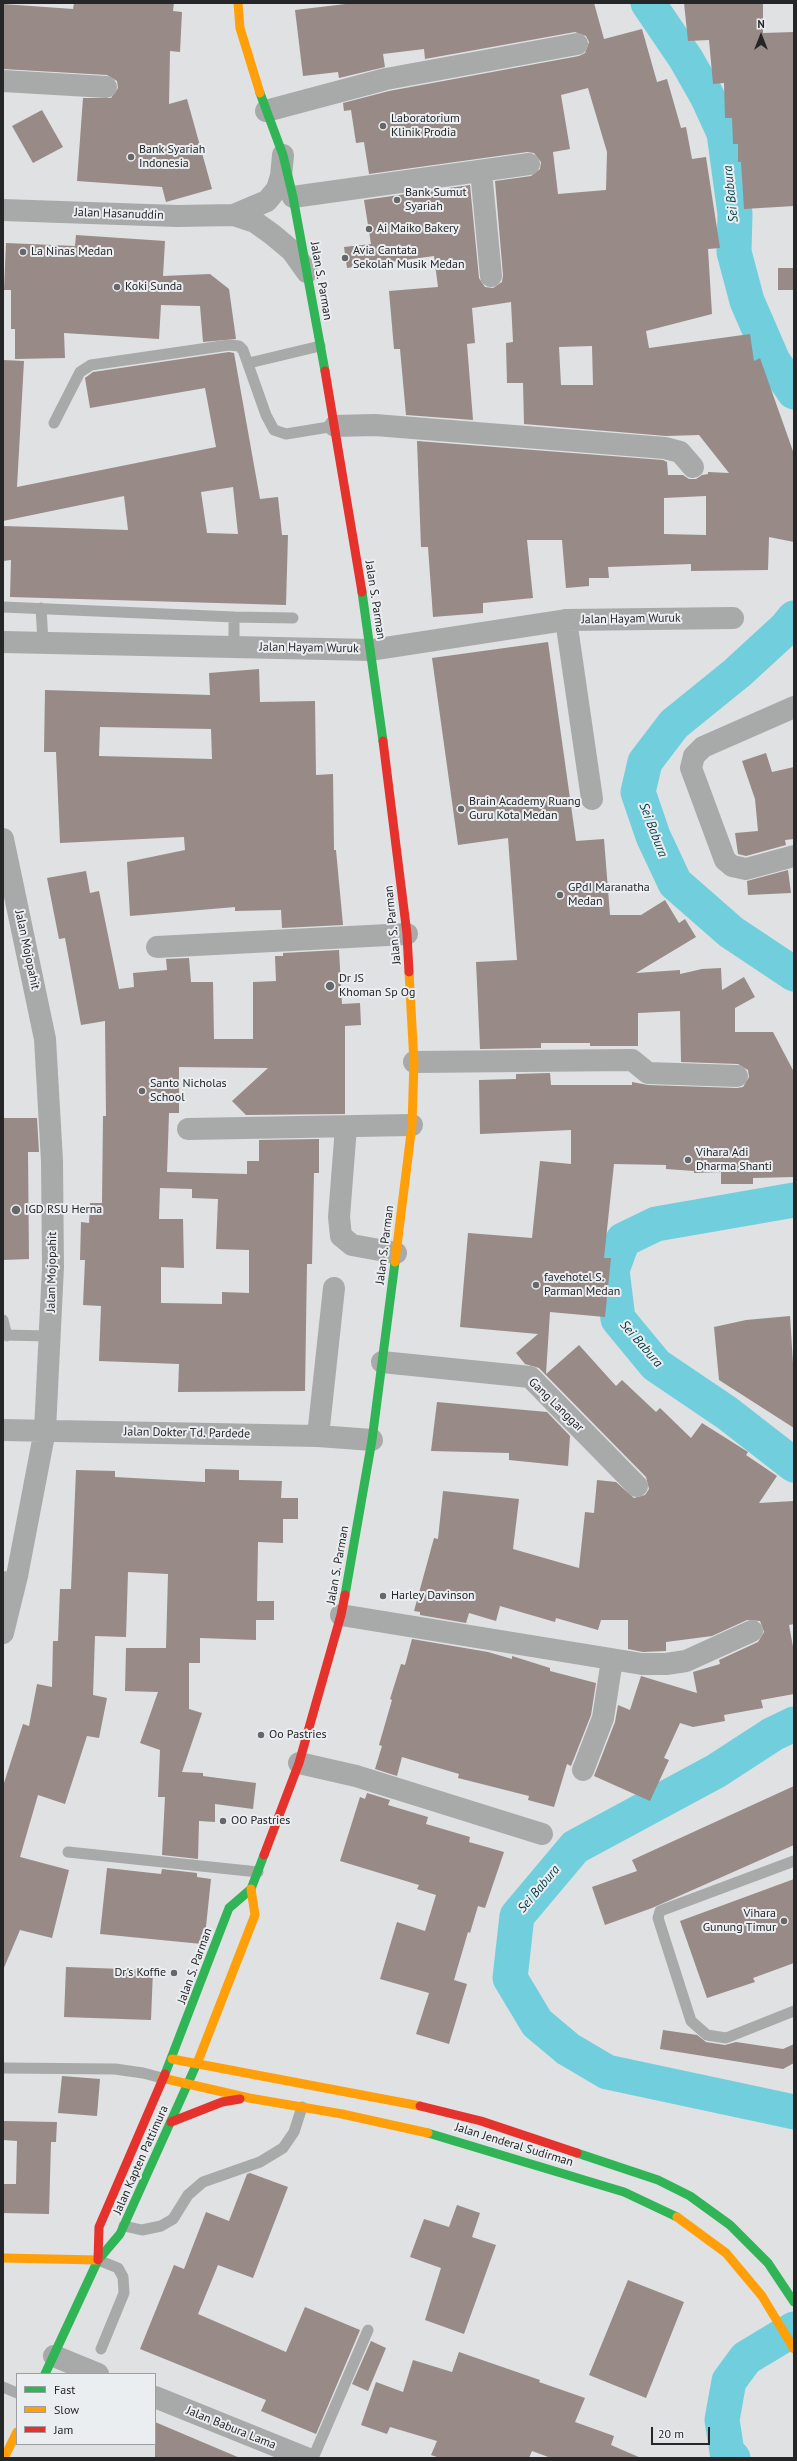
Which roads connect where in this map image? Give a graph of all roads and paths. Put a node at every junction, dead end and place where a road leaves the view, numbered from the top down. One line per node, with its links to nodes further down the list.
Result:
1 (238, 3): 5 (main road, Jalan S. Parman)
2 (577, 44): 5 (street)
3 (3, 81): 4 (street)
4 (106, 87)
5 (266, 111): 6 (main road, Jalan S. Parman)
6 (283, 155): 9 (main road, Jalan S. Parman); 11 (street, Jalan Hasanuddin)
7 (529, 164): 8 (street)
8 (481, 171): 9 (street); 13 (street)
9 (293, 197): 12 (main road, Jalan S. Parman)
10 (3, 210): 11 (street, Jalan Hasanuddin)
11 (234, 215): 12 (street, Jalan Hasanuddin)
12 (307, 272): 14 (main road, Jalan S. Parman)
13 (491, 276)
14 (320, 346): 15 (lane); 17 (main road, Jalan S. Parman)
15 (249, 362): 16 (lane); 17 (lane)
16 (54, 423)
17 (335, 426): 18 (street); 28 (main road, Jalan S. Parman)
18 (693, 468)
19 (3, 607): 20 (lane)
20 (41, 608): 21 (lane); 26 (lane)
21 (234, 617): 22 (lane); 27 (lane)
22 (293, 618)
23 (733, 618): 24 (street, Jalan Hayam Wuruk)
24 (566, 620): 28 (street, Jalan Hayam Wuruk); 30 (street)
25 (3, 642): 26 (street, Jalan Hayam Wuruk)
26 (43, 642): 27 (street, Jalan Hayam Wuruk)
27 (234, 646): 28 (street, Jalan Hayam Wuruk)
28 (371, 650): 33 (main road, Jalan S. Parman)
29 (794, 707): 32 (street)
30 (592, 799)
31 (3, 839): 44 (street, Jalan Mojopahit)
32 (794, 856)
33 (407, 934): 34 (street); 35 (main road, Jalan S. Parman)
34 (157, 948)
35 (414, 1062): 36 (street); 37 (main road, Jalan S. Parman)
36 (737, 1076)
37 (412, 1125): 38 (street); 40 (main road, Jalan S. Parman)
38 (346, 1127): 39 (street); 40 (street)
39 (188, 1129)
40 (396, 1254): 45 (main road, Jalan S. Parman)
41 (334, 1288): 48 (street)
42 (3, 1320): 43 (lane)
43 (5, 1336): 44 (lane)
44 (50, 1336): 47 (street, Jalan Mojopahit)
45 (382, 1362): 49 (main road, Jalan S. Parman); 50 (street, Gang Langgar)
46 (3, 1430): 47 (street, Jalan Dokter Td. Pardede)
47 (45, 1430): 48 (street, Jalan Dokter Td. Pardede); 51 (street, Jalan Mojopahit)
48 (318, 1436): 49 (street, Jalan Dokter Td. Pardede)
49 (372, 1440): 52 (main road, Jalan S. Parman)
50 (637, 1486)
51 (10, 1576): 54 (street, Jalan Mojopahit)
52 (341, 1615): 55 (street); 56 (main road, Jalan S. Parman)
53 (752, 1631): 55 (street)
54 (3, 1633)
55 (612, 1660): 57 (street)
56 (299, 1763): 58 (street); 61 (main road, Jalan S. Parman)
57 (583, 1770)
58 (542, 1834)
59 (68, 1852): 61 (lane)
60 (794, 1861): 63 (lane)
61 (258, 1872): 62 (main road, Jalan S. Parman)
62 (252, 1889): 64 (main road, Jalan S. Parman); 65 (main road, Jalan S. Parman)
63 (794, 2011)
64 (172, 2059): 65 (main road, Jalan Jenderal Sudirman); 67 (main road, Jalan Kapten Pattimura)
65 (195, 2063): 68 (main road, Jalan Kapten Pattimura); 75 (main road, Jalan Jenderal Sudirman)
66 (3, 2068): 67 (lane)
67 (162, 2078): 68 (main road, Jalan Jenderal Sudirman); 74 (main road, Jalan Kapten Pattimura)
68 (188, 2085): 69 (main road, Jalan Jenderal Sudirman); 71 (main road, Jalan Kapten Pattimura)
69 (250, 2098): 70 (main road, Jalan Jenderal Sudirman); 71 (main road)
70 (302, 2108): 72 (lane); 78 (main road, Jalan Jenderal Sudirman)
71 (171, 2122): 72 (main road, Jalan Kapten Pattimura)
72 (124, 2226): 74 (main road, Jalan Kapten Pattimura)
73 (3, 2258): 74 (main road)
74 (98, 2260): 77 (lane); 79 (main road, Jalan Kapten Pattimura)
75 (794, 2302)
76 (368, 2330): 87 (lane)
77 (101, 2349)
78 (794, 2349)
79 (50, 2365): 80 (street)
80 (93, 2373)
81 (3, 2387): 82 (lane)
82 (16, 2393)
83 (156, 2397): 86 (street, Jalan Babura Lama)
84 (16, 2434): 85 (main road)
85 (4, 2458)
86 (306, 2458)
87 (313, 2458)

